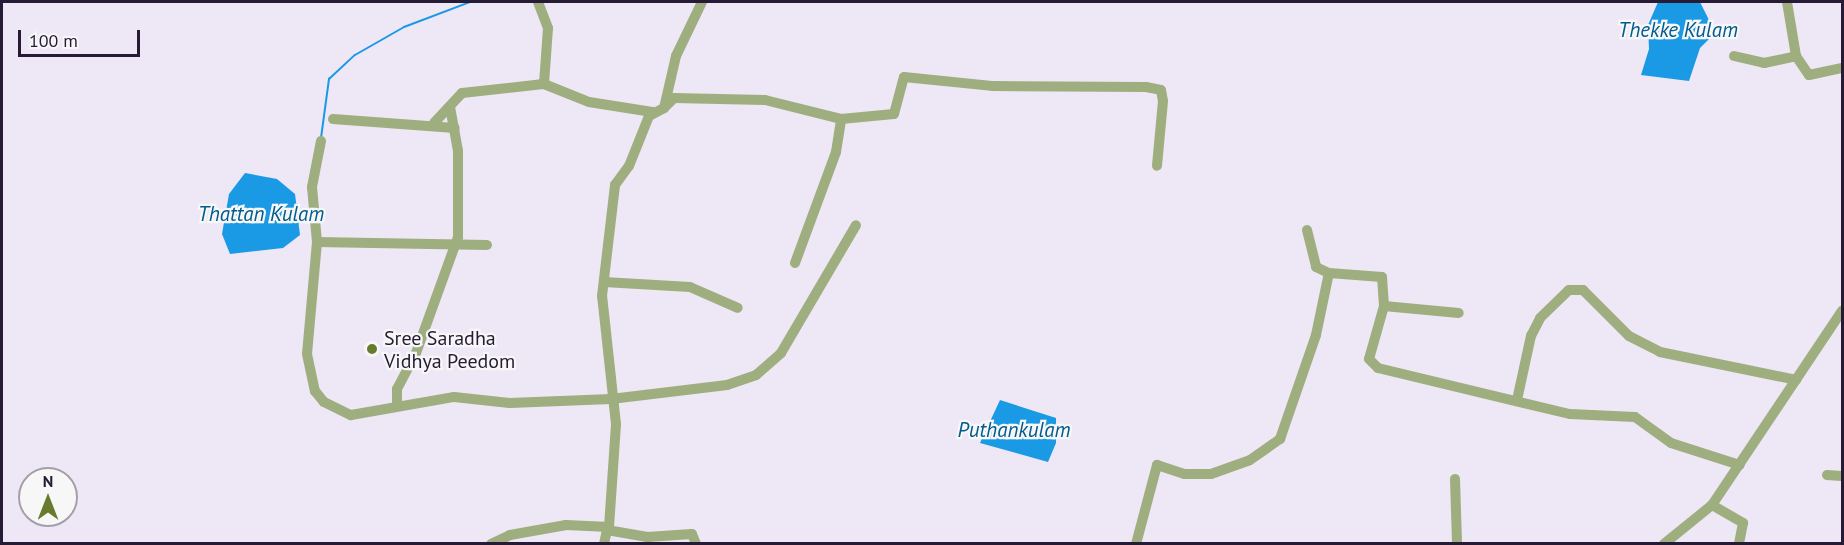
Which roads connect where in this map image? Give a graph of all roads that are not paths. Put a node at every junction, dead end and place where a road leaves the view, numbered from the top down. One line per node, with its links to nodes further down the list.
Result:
1 (538, 2): 7 (street)
2 (702, 2): 9 (street)
3 (1787, 2): 5 (street)
4 (1734, 56): 5 (street)
5 (1796, 56): 6 (street)
6 (1842, 68)
7 (544, 84): 8 (street); 10 (street)
8 (450, 107): 13 (street); 14 (street)
9 (664, 108): 10 (street); 12 (street)
10 (649, 116): 24 (street)
11 (333, 119): 13 (street)
12 (841, 119): 16 (street); 22 (street)
13 (434, 123): 14 (street)
14 (455, 128): 21 (street)
15 (321, 141): 19 (street)
16 (1157, 166)
17 (856, 225): 30 (street)
18 (1307, 230): 23 (street)
19 (316, 242): 21 (street); 32 (street)
20 (487, 245): 21 (street)
21 (453, 246): 32 (street)
22 (795, 263)
23 (1329, 273): 25 (street); 42 (street)
24 (604, 282): 26 (street); 30 (street)
25 (1384, 306): 28 (street); 31 (street)
26 (738, 308)
27 (1842, 310): 29 (street)
28 (1459, 314)
29 (1796, 380): 31 (street); 33 (street)
30 (611, 399): 32 (street); 38 (street)
31 (1517, 400): 33 (street)
32 (397, 405)
33 (1740, 465): 37 (street)
34 (1827, 475): 35 (street)
35 (1842, 476)
36 (1455, 478): 43 (street)
37 (1712, 505): 44 (street); 45 (street)
38 (607, 530): 39 (street); 40 (street); 41 (street)
39 (491, 543)
40 (604, 543)
41 (696, 543)
42 (1136, 543)
43 (1458, 543)
44 (1667, 543)
45 (1739, 543)

